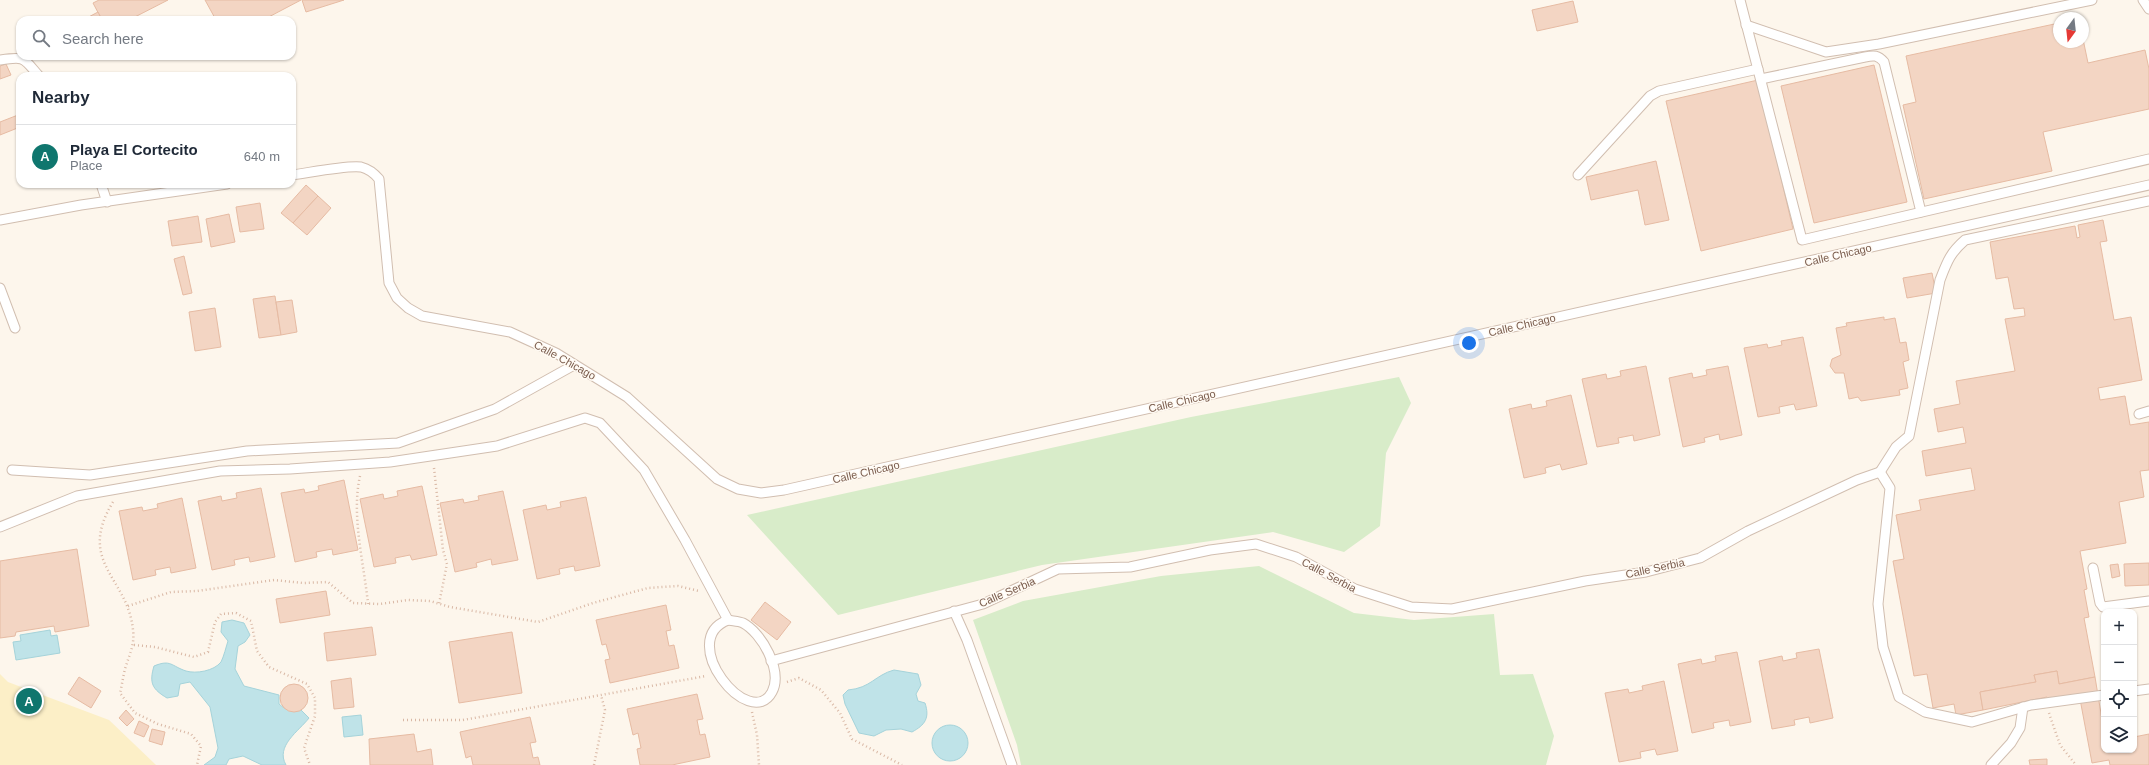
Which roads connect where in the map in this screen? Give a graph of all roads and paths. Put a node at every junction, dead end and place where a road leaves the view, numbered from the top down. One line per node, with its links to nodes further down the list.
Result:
1 (1740, 0): 5 (lane)
2 (2092, 0): 5 (lane)
3 (2143, 0): 4 (lane)
4 (2149, 9)
5 (1746, 25): 9 (lane)
6 (16, 58): 7 (lane)
7 (0, 60)
8 (26, 60): 10 (lane)
9 (1758, 69): 11 (lane); 13 (lane)
10 (36, 72)
11 (1761, 79): 20 (lane); 20 (lane)
12 (2149, 159): 20 (lane)
13 (1578, 174)
14 (296, 175): 24 (lane, Calle Chicago)
15 (2149, 185): 24 (lane, Calle Chicago)
16 (102, 188): 19 (lane)
17 (200, 188): 19 (lane)
18 (2149, 201): 30 (lane)
19 (107, 202): 21 (lane)
20 (1921, 212)
21 (0, 220)
22 (0, 288): 23 (lane)
23 (15, 328)
24 (574, 365): 29 (lane)
25 (2149, 411): 26 (lane)
26 (2139, 414)
27 (433, 455): 28 (lane); 34 (lane); 37 (path)
28 (362, 464): 31 (lane); 36 (path)
29 (12, 470)
30 (1880, 472): 39 (lane, Calle Serbia); 51 (lane)
31 (122, 488): 32 (lane); 38 (path)
32 (0, 527)
33 (2093, 568): 35 (lane)
34 (712, 593): 37 (path); 40 (lane)
35 (2149, 601)
36 (368, 604): 37 (path); 38 (path)
37 (439, 604)
38 (128, 606): 41 (path)
39 (954, 611): 42 (lane, Calle Serbia); 58 (lane)
40 (728, 620): 42 (lane); 43 (lane)
41 (134, 645): 53 (path); 54 (path)
42 (771, 661): 44 (lane)
43 (719, 674): 47 (path); 49 (lane)
44 (774, 685): 49 (lane); 57 (path)
45 (2149, 689): 46 (lane)
46 (2137, 691)
47 (601, 695): 52 (path); 55 (path)
48 (2101, 696): 50 (lane)
49 (750, 702): 56 (path)
50 (2046, 703): 51 (lane); 60 (path)
51 (2023, 707): 59 (lane)
52 (404, 720)
53 (197, 765)
54 (310, 765)
55 (594, 765)
56 (759, 765)
57 (902, 765)
58 (1012, 765)
59 (1991, 765)
60 (2076, 765)

